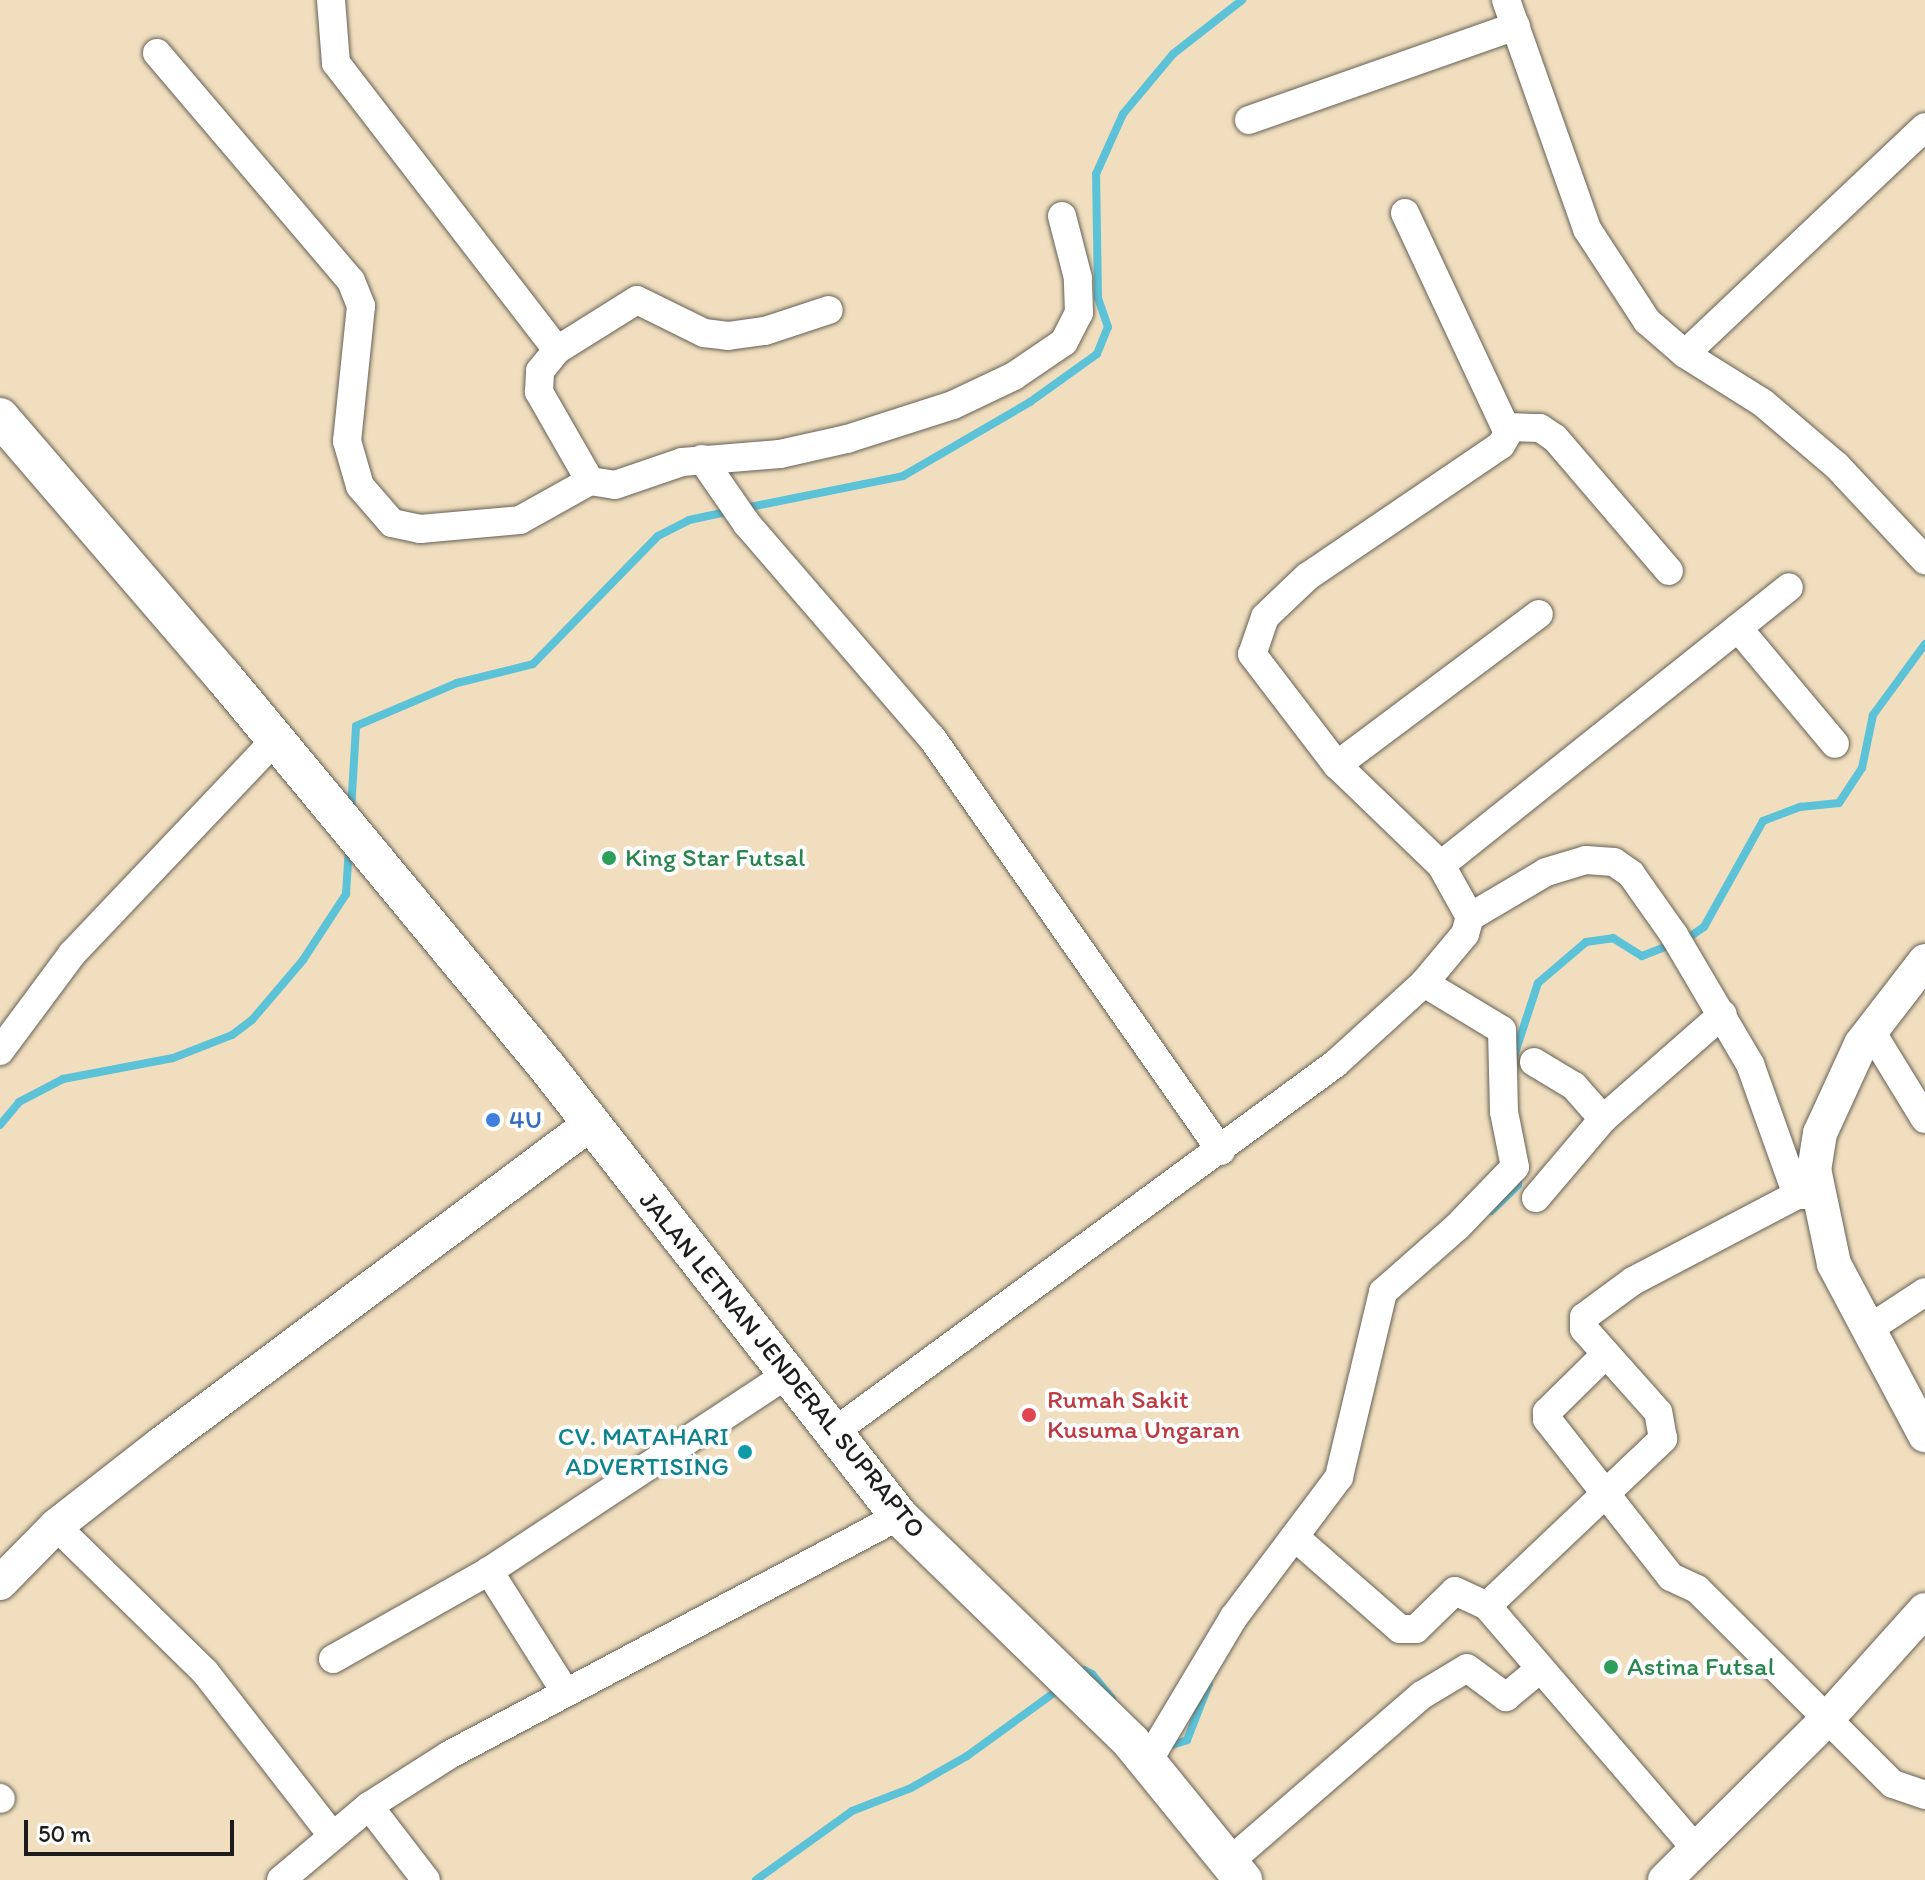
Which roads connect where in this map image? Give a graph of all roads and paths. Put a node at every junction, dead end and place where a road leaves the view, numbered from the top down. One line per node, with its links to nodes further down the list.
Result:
1 (331, 0): 9 (street)
2 (1511, 13): 4 (street); 10 (street)
3 (157, 53): 14 (street)
4 (1249, 120)
5 (1925, 127): 10 (street)
6 (1405, 213): 12 (street)
7 (1062, 216): 13 (street)
8 (829, 310): 9 (street)
9 (557, 350): 14 (street)
10 (1685, 354): 15 (street)
11 (0, 417): 20 (main road, JALAN LETNAN JENDERAL SUPRAPTO)
12 (1508, 427): 16 (street); 22 (street)
13 (702, 459): 14 (street); 34 (street)
14 (590, 481)
15 (1925, 560)
16 (1669, 571)
17 (1789, 587): 19 (street)
18 (1539, 614): 22 (street)
19 (1738, 628): 21 (street); 23 (street)
20 (274, 741): 29 (street); 33 (main road, JALAN LETNAN JENDERAL SUPRAPTO)
21 (1835, 744)
22 (1337, 765): 23 (street)
23 (1441, 865): 24 (street)
24 (1470, 917): 26 (street); 27 (street)
25 (1925, 961): 28 (street)
26 (1424, 983): 34 (street); 46 (street)
27 (1723, 1014): 31 (street); 35 (street)
28 (1871, 1031): 32 (street); 35 (street)
29 (0, 1051)
30 (1534, 1062): 31 (street)
31 (1603, 1119): 36 (street)
32 (1925, 1119)
33 (590, 1124): 40 (main road, JALAN LETNAN JENDERAL SUPRAPTO); 45 (street)
34 (1221, 1151): 41 (street)
35 (1806, 1195): 38 (street); 39 (street)
36 (1536, 1198)
37 (1925, 1292): 38 (street)
38 (1867, 1330): 42 (street)
39 (1606, 1354): 43 (street); 43 (street)
40 (786, 1375): 41 (main road, JALAN LETNAN JENDERAL SUPRAPTO); 47 (street)
41 (834, 1432): 44 (main road, JALAN LETNAN JENDERAL SUPRAPTO)
42 (1925, 1435)
43 (1605, 1495): 49 (street); 54 (street)
44 (899, 1516): 53 (street); 55 (main road, JALAN LETNAN JENDERAL SUPRAPTO)
45 (56, 1526): 48 (street); 58 (street)
46 (1302, 1544): 49 (street); 55 (street)
47 (489, 1571): 51 (street); 53 (street)
48 (0, 1583)
49 (1487, 1606): 52 (street)
50 (1925, 1610): 54 (street)
51 (333, 1659)
52 (1540, 1669): 59 (street); 60 (street)
53 (564, 1690): 57 (street)
54 (1828, 1718): 56 (street); 59 (street)
55 (1153, 1752): 60 (main road, JALAN LETNAN JENDERAL SUPRAPTO)
56 (1925, 1795)
57 (369, 1806): 58 (street); 62 (street)
58 (331, 1834): 61 (street)
59 (1695, 1848): 63 (street)
60 (1236, 1871)
61 (281, 1880)
62 (426, 1880)
63 (1665, 1880)

